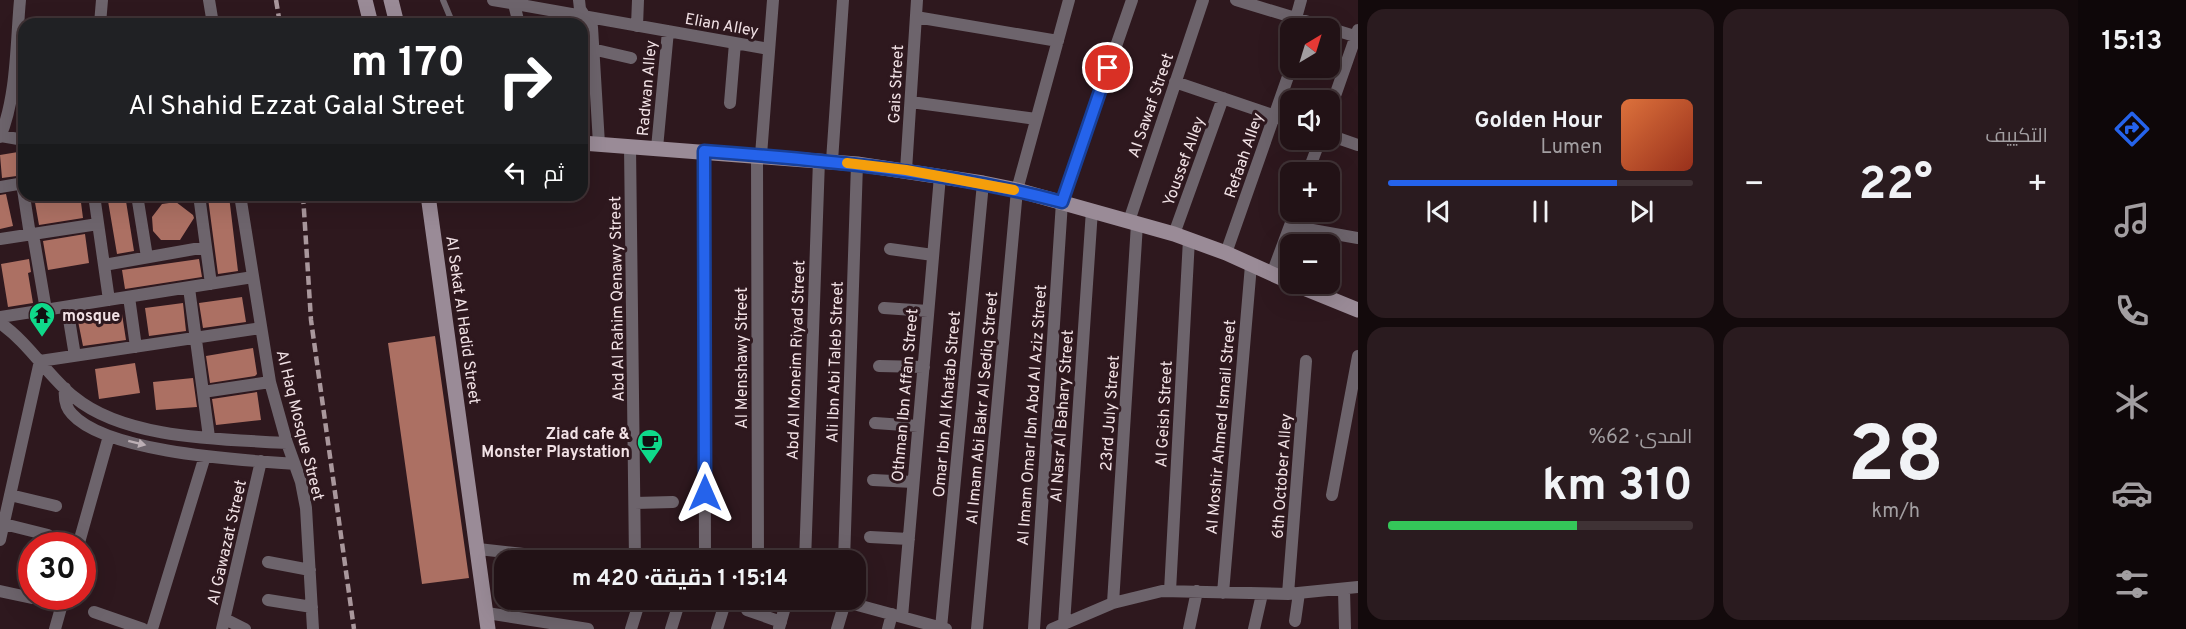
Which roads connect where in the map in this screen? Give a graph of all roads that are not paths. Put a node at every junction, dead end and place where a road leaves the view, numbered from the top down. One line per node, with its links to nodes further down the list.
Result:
1 (20, 0): 21 (street)
2 (102, 0): 22 (street)
3 (209, 0): 23 (street)
4 (365, 0): 24 (street)
5 (391, 0): 25 (street)
6 (443, 0): 26 (lane)
7 (493, 0): 18 (street, Elian Alley)
8 (579, 0): 19 (street)
9 (638, 0): 32 (street)
10 (773, 0): 39 (street, Al Menshawy Street)
11 (843, 0): 60 (street, Abd Al Moneim Riyad Street)
12 (917, 0): 20 (street, Gais Street)
13 (1069, 0): 36 (street, Al Imam Abi Bakr Al Sediq Street)
14 (1132, 0): 74 (street, Al Imam Omar Ibn Abd Al Aziz Street)
15 (1203, 0): 42 (street, Al Sawaf Street)
16 (1236, 0): 28 (street)
17 (1301, 0): 29 (street)
18 (522, 3): 19 (street, Elian Alley); 27 (street)
19 (586, 16): 32 (street, Elian Alley)
20 (916, 17): 36 (street); 45 (street, Gais Street)
21 (18, 18)
22 (100, 18)
23 (212, 18)
24 (369, 18)
25 (396, 18)
26 (450, 18)
27 (520, 18)
28 (1288, 18)
29 (1302, 18)
30 (18, 20): 50 (street)
31 (588, 20): 38 (street)
32 (637, 26): 33 (street, Elian Alley)
33 (668, 31): 37 (street, Elian Alley); 57 (street, Radwan Alley)
34 (1340, 31): 35 (street)
35 (1357, 34): 43 (street)
36 (1058, 41): 49 (street, Al Imam Abi Bakr Al Sediq Street)
37 (735, 43): 39 (street, Elian Alley); 46 (street)
38 (592, 49): 40 (street); 54 (street)
39 (769, 49): 59 (street, Al Menshawy Street)
40 (631, 58)
41 (1287, 78): 47 (street, Refaah Alley)
42 (1175, 82): 44 (street); 77 (street, Al Sawaf Street)
43 (1337, 90)
44 (1223, 98): 47 (street); 81 (street, Youssef Alley)
45 (911, 102): 49 (street); 62 (street, Gais Street)
46 (730, 103)
47 (1274, 116): 48 (street); 87 (street, Refaah Alley)
48 (1280, 118)
49 (1036, 119): 67 (street, Al Imam Abi Bakr Al Sediq Street)
50 (0, 136): 51 (street)
51 (18, 139)
52 (1340, 139): 55 (street)
53 (588, 143): 54 (street)
54 (599, 144): 56 (street)
55 (1358, 145)
56 (630, 146): 57 (street); 131 (street, Abd Al Rahim Qenawy Street)
57 (657, 147): 58 (street)
58 (704, 151): 59 (street); 141 (street)
59 (759, 155): 60 (street); 142 (street, Al Menshawy Street)
60 (825, 160): 61 (street); 143 (street, Abd Al Moneim Riyad Street)
61 (857, 164): 62 (street); 144 (street, Ali Ibn Abi Taleb Street)
62 (906, 170): 63 (street)
63 (940, 176): 64 (street); 88 (street, Othman Ibn Affan Street)
64 (983, 183): 67 (street); 175 (street, Omar Ibn Al Khatab Street)
65 (18, 184): 66 (street)
66 (0, 187)
67 (1017, 190): 74 (street); 188 (street, Al Imam Abi Bakr Al Sediq Street)
68 (26, 201): 80 (street)
69 (95, 201): 78 (street)
70 (138, 201): 89 (street)
71 (200, 201): 85 (street)
72 (241, 201): 93 (street, Al Haq Mosque Street)
73 (429, 201): 139 (street, Al Sekat Al Hadid Street)
74 (1062, 202): 75 (street); 189 (street, Al Imam Omar Ibn Abd Al Aziz Street)
75 (1092, 210): 77 (street); 174 (street, Al Nasr Al Bahary Street)
76 (1291, 222): 79 (street)
77 (1133, 223): 81 (street); 158 (street, 23rd July Street)
78 (98, 224): 80 (street); 90 (street)
79 (1290, 226): 82 (street); 92 (street)
80 (32, 234): 83 (street); 102 (street)
81 (1174, 234): 84 (street)
82 (1358, 238)
83 (0, 239)
84 (1189, 239): 87 (street); 151 (street, Al Geish Street)
85 (206, 247): 89 (street); 95 (street)
86 (890, 249): 88 (street)
87 (1226, 253): 91 (street)
88 (933, 255): 104 (street, Othman Ibn Affan Street)
89 (147, 257): 90 (street)
90 (104, 265): 99 (street)
91 (1251, 265): 92 (street); 153 (street, Al Moshir Ahmed Ismail Street)
92 (1272, 274): 94 (street)
93 (253, 277): 95 (street); 106 (street, Al Haq Mosque Street)
94 (1280, 278)
95 (212, 284): 96 (street)
96 (189, 288): 98 (street); 107 (street)
97 (1319, 294): 103 (street)
98 (129, 297): 99 (street); 108 (street)
99 (109, 300): 100 (street)
100 (67, 307): 102 (street); 109 (street)
101 (884, 308): 104 (street)
102 (46, 310): 105 (street)
103 (1358, 310)
104 (928, 311): 114 (street, Othman Ibn Affan Street)
105 (0, 316): 111 (street)
106 (261, 328): 107 (street); 115 (street, Al Haq Mosque Street)
107 (196, 338): 108 (street); 117 (street)
108 (136, 347): 109 (street)
109 (75, 356): 111 (street)
110 (1358, 356): 129 (street)
111 (40, 361): 116 (street); 128 (street)
112 (1306, 361): 154 (street, 6th October Alley)
113 (879, 366): 114 (street)
114 (924, 367): 119 (street, Othman Ibn Affan Street)
115 (270, 382): 117 (street); 122 (street, Al Haq Mosque Street)
116 (65, 388): 120 (street); 121 (street)
117 (203, 392): 121 (street)
118 (875, 423): 119 (street)
119 (918, 426): 127 (street, Othman Ibn Affan Street)
120 (109, 436): 123 (street, one-way to 123); 135 (street)
121 (209, 438): 122 (street)
122 (287, 443): 125 (street, Al Haq Mosque Street)
123 (205, 456): 124 (street); 178 (street)
124 (261, 461): 125 (street); 172 (street, Al Gawazat Street)
125 (294, 464): 147 (street, Al Haq Mosque Street)
126 (873, 480): 127 (street)
127 (913, 482): 137 (street, Othman Ibn Affan Street)
128 (10, 495): 132 (street); 133 (street)
129 (1332, 495)
130 (673, 502): 131 (street)
131 (634, 503): 140 (street, Abd Al Rahim Qenawy Street)
132 (56, 506)
133 (3, 521): 134 (street); 138 (street)
134 (36, 532)
135 (82, 532)
136 (870, 537): 137 (street)
137 (909, 539): 170 (street, Othman Ibn Affan Street)
138 (0, 540)
139 (478, 549): 145 (street); 169 (street, Al Sekat Al Hadid Street)
140 (635, 550)
141 (705, 550)
142 (758, 550)
143 (806, 550)
144 (844, 550)
145 (494, 551)
146 (268, 562): 147 (street)
147 (309, 570): 159 (street, Al Haq Mosque Street)
148 (1358, 587): 149 (street)
149 (1344, 590): 154 (street); 192 (street)
150 (0, 591): 156 (street)
151 (1170, 591): 152 (street); 158 (street)
152 (1197, 591): 153 (street); 190 (street)
153 (1222, 593): 155 (street)
154 (1293, 593): 155 (street); 171 (street, 6th October Alley)
155 (1262, 594): 191 (street)
156 (18, 595)
157 (268, 600): 159 (street)
158 (1113, 603): 174 (street)
159 (312, 607): 180 (street, Al Haq Mosque Street)
160 (866, 607): 170 (street)
161 (60, 610): 176 (street)
162 (637, 610): 183 (street)
163 (677, 610): 184 (street)
164 (723, 610): 185 (street)
165 (747, 610): 173 (street)
166 (784, 610): 173 (street)
167 (840, 610): 186 (street)
168 (94, 612): 177 (street)
169 (487, 613): 181 (street, Al Sekat Al Hadid Street); 182 (street)
170 (897, 615): 175 (street); 187 (street, Othman Ibn Affan Street)
171 (1295, 621)
172 (223, 624): 179 (street)
173 (780, 625)
174 (1058, 627)
175 (940, 628)
176 (55, 629)
177 (143, 629)
178 (152, 629)
179 (245, 629)
180 (313, 629)
181 (488, 629)
182 (588, 629)
183 (631, 629)
184 (671, 629)
185 (717, 629)
186 (837, 629)
187 (888, 629)
188 (977, 629)
189 (1034, 629)
190 (1189, 629)
191 (1254, 629)
192 (1345, 629)

